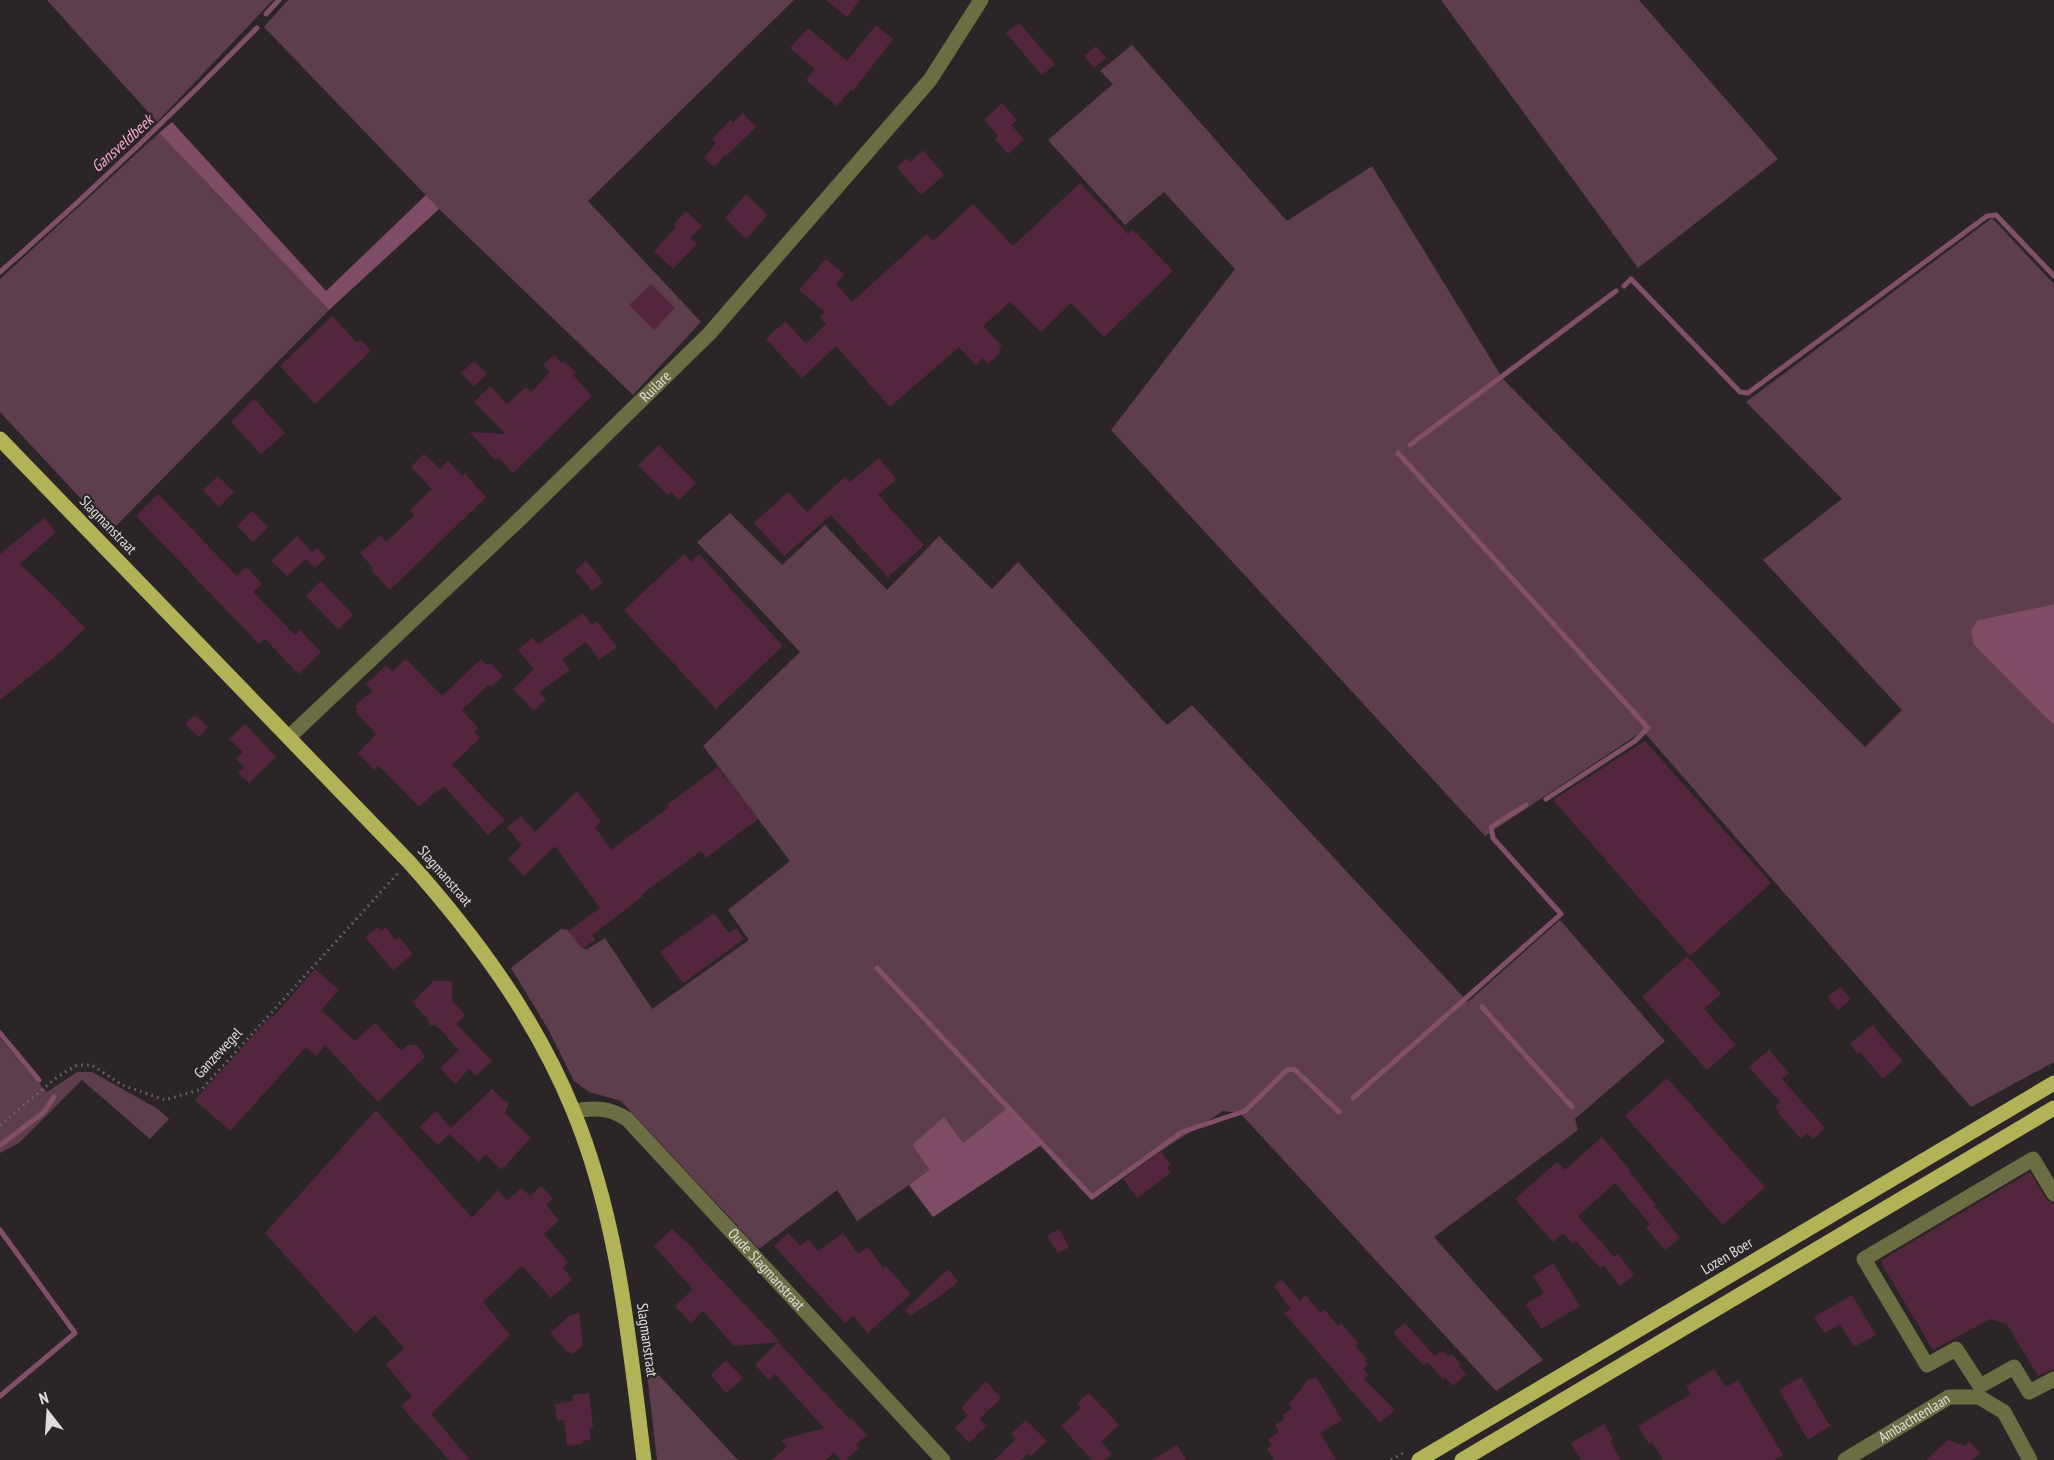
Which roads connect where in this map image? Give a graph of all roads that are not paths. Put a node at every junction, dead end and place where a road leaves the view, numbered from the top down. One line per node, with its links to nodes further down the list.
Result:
1 (981, 0): 3 (street, Ruilare)
2 (0, 439): 3 (main road, Slagmanstraat)
3 (289, 736): 6 (main road, Slagmanstraat)
4 (2054, 1083): 12 (main road, Lozen Boer)
5 (2054, 1108): 13 (main road)
6 (574, 1112): 10 (main road, Slagmanstraat); 11 (street, Oude Slagmanstraat)
7 (2054, 1194): 9 (street)
8 (2054, 1379): 9 (street)
9 (1979, 1392): 14 (street, Ambachtenlaan); 15 (street)
10 (644, 1460)
11 (943, 1460)
12 (1419, 1460)
13 (1462, 1460)
14 (1845, 1460)
15 (2030, 1460)

